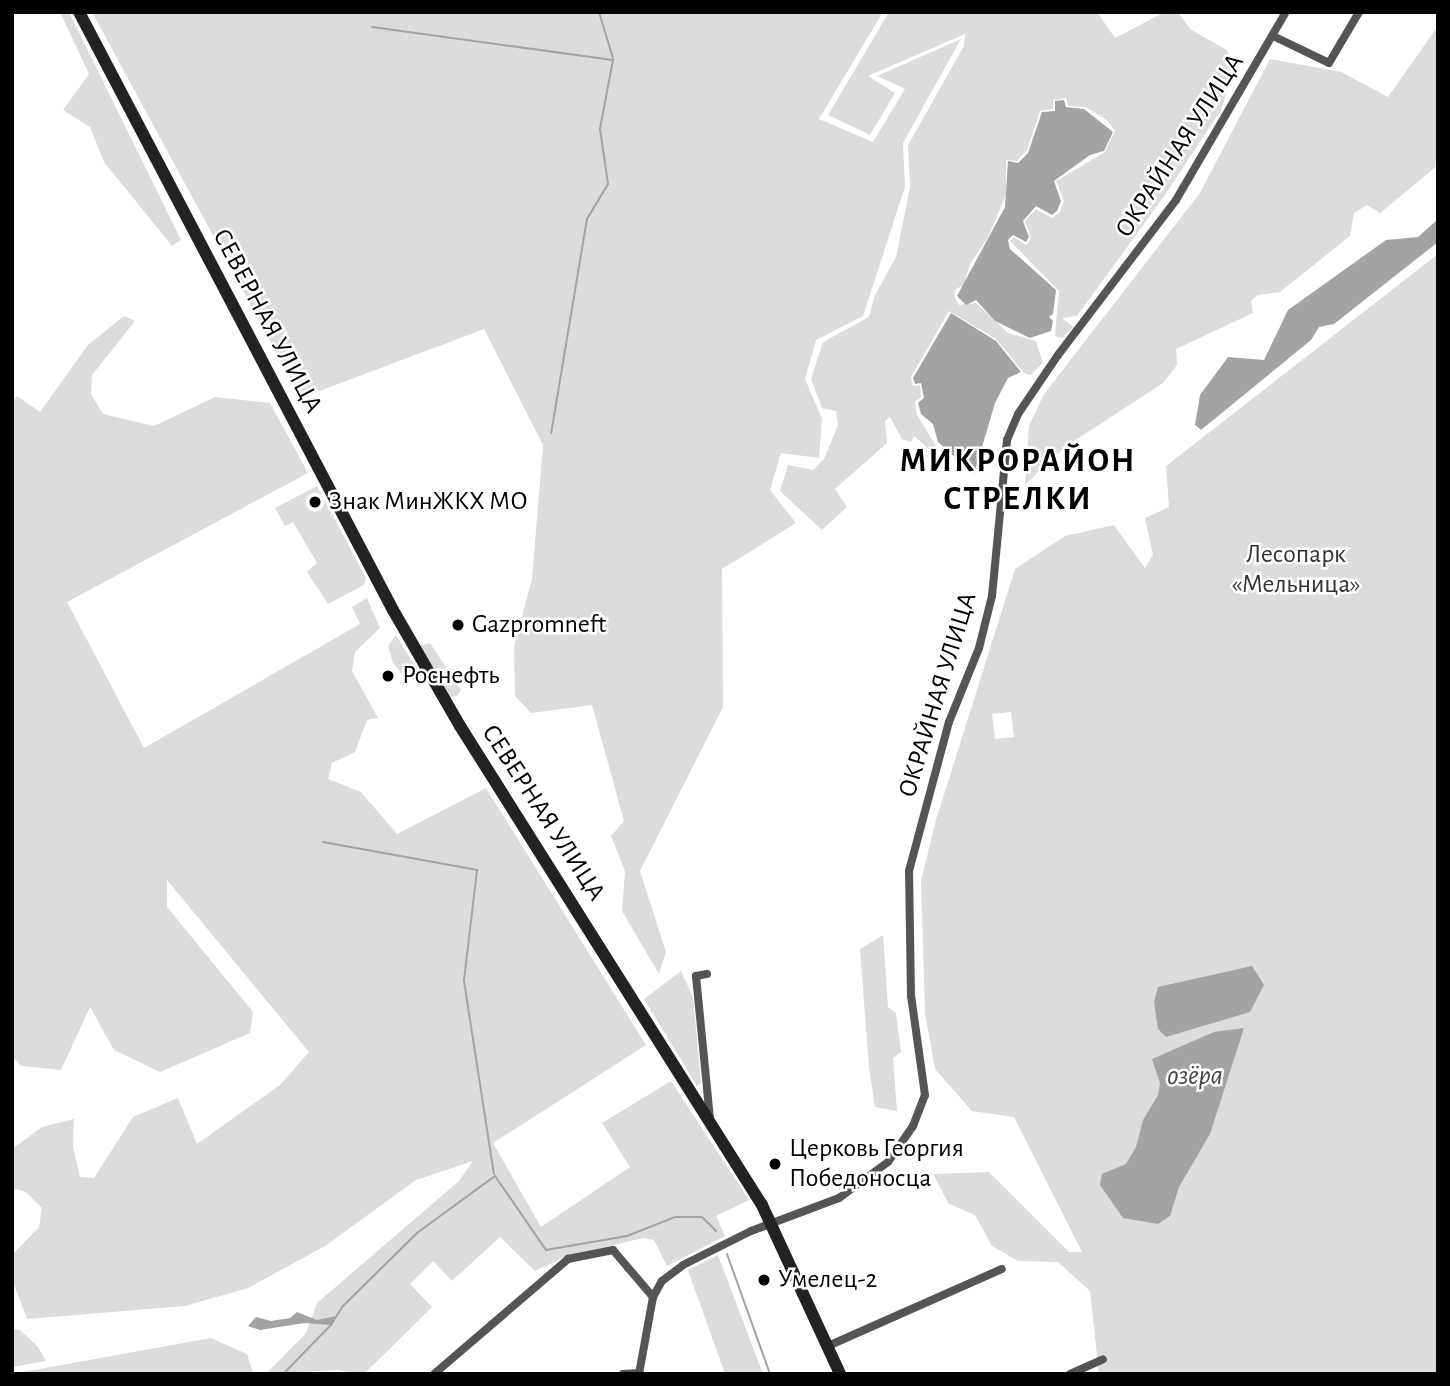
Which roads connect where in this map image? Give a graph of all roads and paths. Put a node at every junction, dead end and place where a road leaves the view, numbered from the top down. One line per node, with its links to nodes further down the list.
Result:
1 (79, 12): 6 (main road, СЕВЕРНАЯ УЛИЦА)
2 (1286, 12): 4 (street, ОКРАЙНАЯ УЛИЦА)
3 (1359, 12): 4 (street)
4 (1273, 36): 7 (street, ОКРАЙНАЯ УЛИЦА)
5 (707, 974): 6 (street)
6 (710, 1122): 7 (main road, СЕВЕРНАЯ УЛИЦА)
7 (772, 1222): 9 (street, ОКРАЙНАЯ УЛИЦА); 10 (main road, СЕВЕРНАЯ УЛИЦА)
8 (1002, 1269): 10 (street)
9 (653, 1297): 12 (street); 13 (street)
10 (828, 1346): 15 (main road, СЕВЕРНАЯ УЛИЦА)
11 (1103, 1359): 16 (street)
12 (639, 1373): 14 (street)
13 (434, 1374)
14 (623, 1374)
15 (841, 1374)
16 (1070, 1374)

